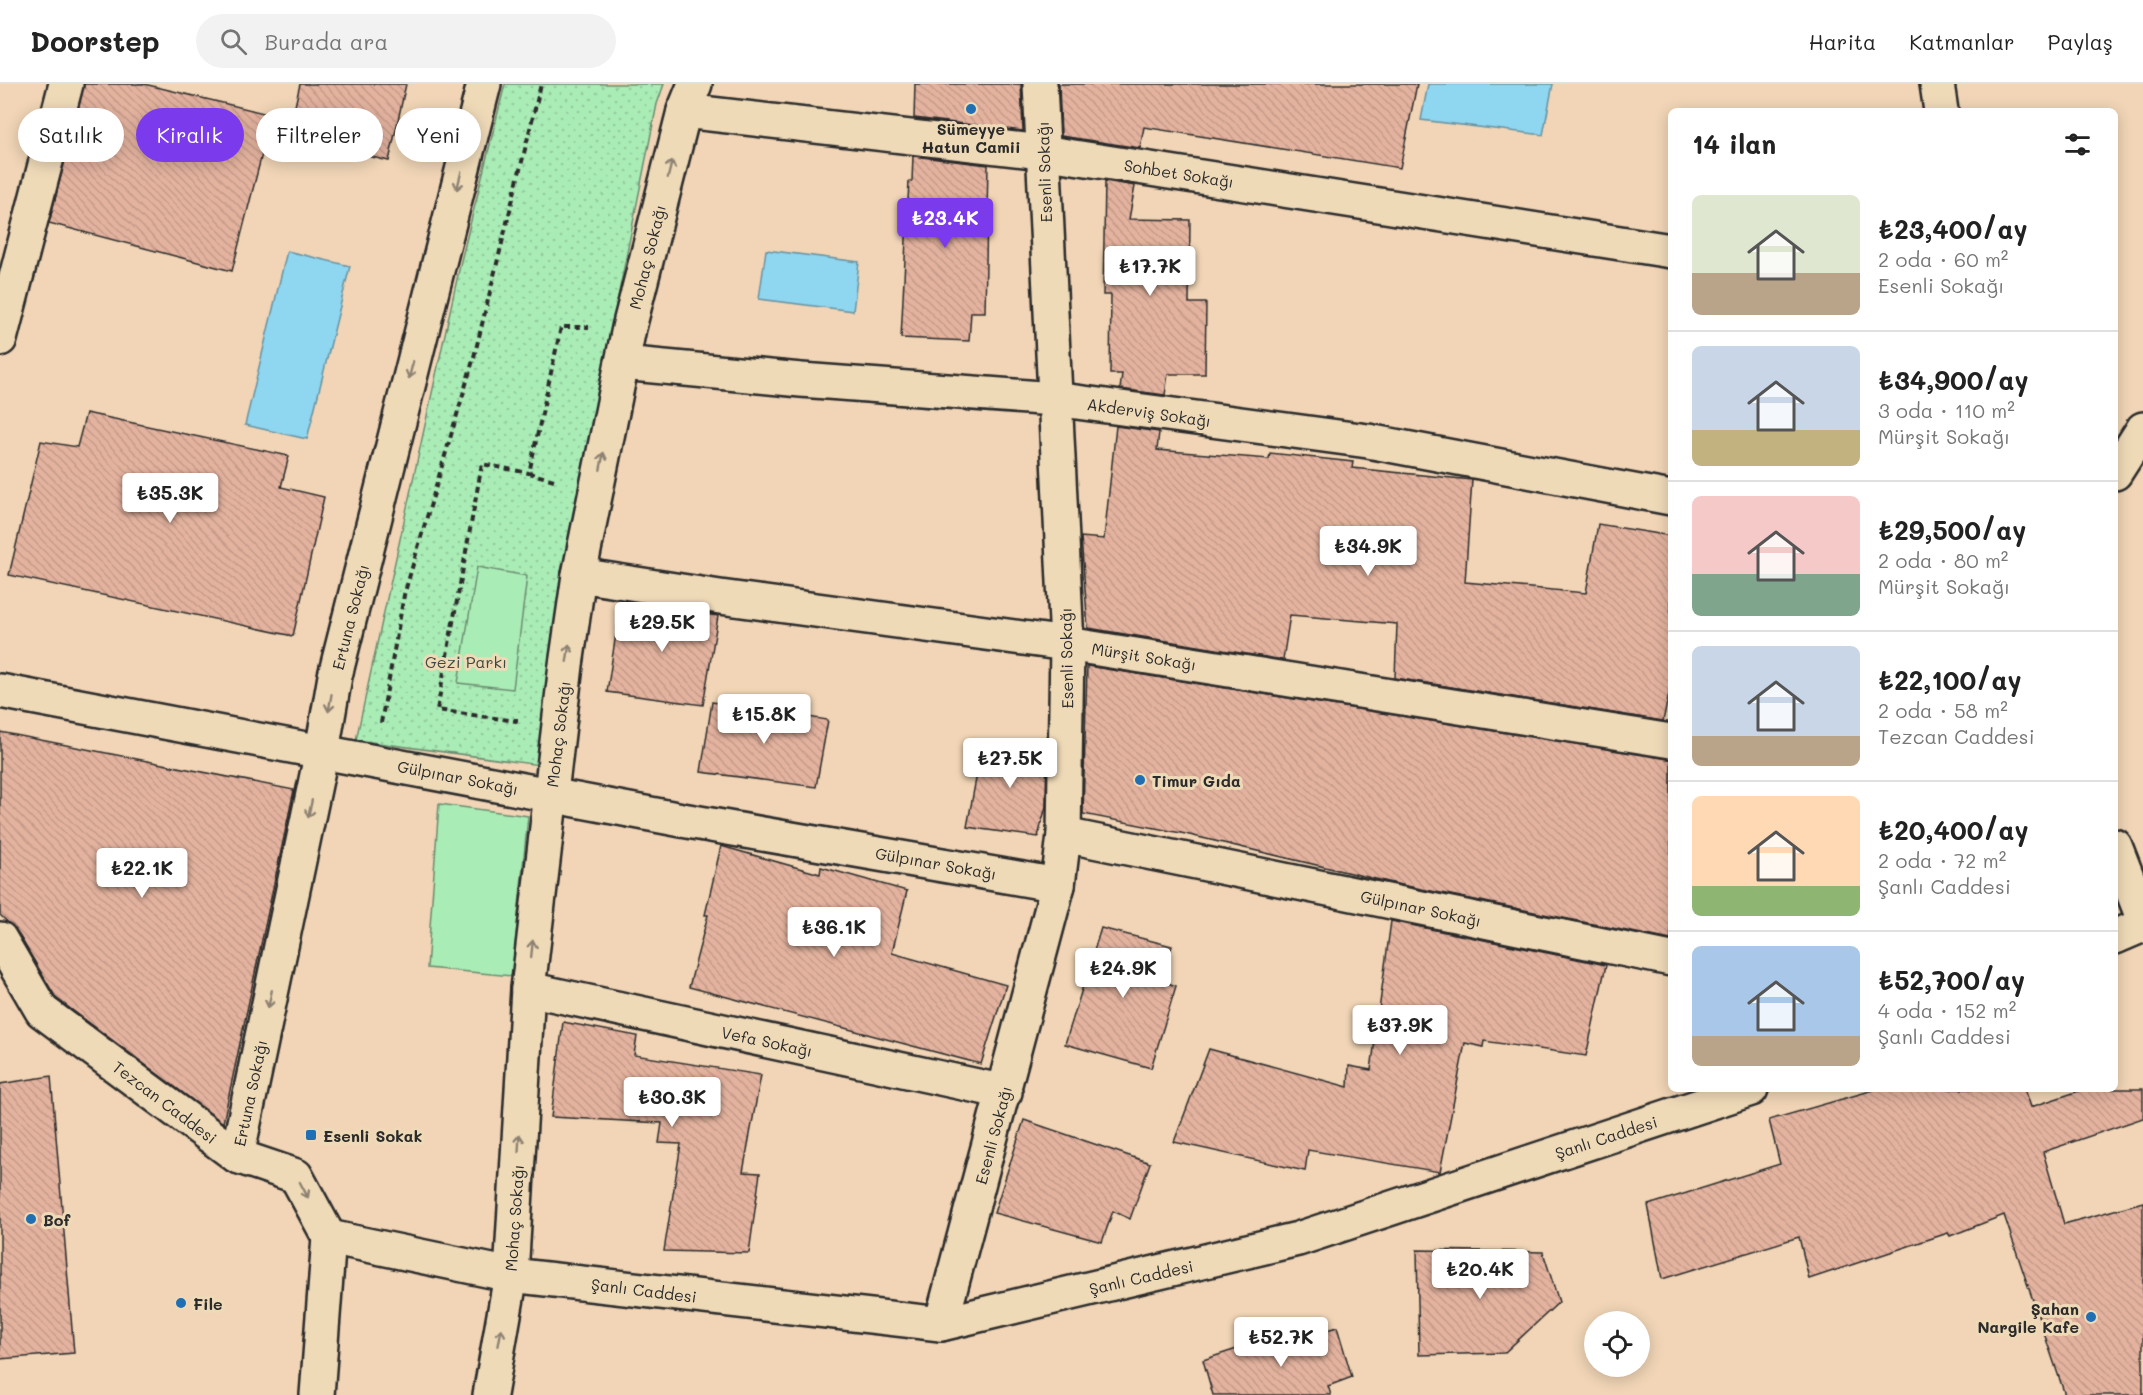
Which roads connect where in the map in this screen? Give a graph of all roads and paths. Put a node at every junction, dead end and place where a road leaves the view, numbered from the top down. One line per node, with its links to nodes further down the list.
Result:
1 (66, 84): 11 (street)
2 (484, 84): 24 (street, Ertuna Sokağı, one-way to 24)
3 (541, 84): 25 (path)
4 (1040, 84): 8 (street, Esenli Sokağı)
5 (1937, 84): 7 (street)
6 (689, 98): 8 (street, Sohbet Sokağı); 10 (street, Mohaç Sokağı, one-way to 6)
7 (1941, 108)
8 (1042, 152): 9 (street, Sohbet Sokağı); 13 (street, Esenli Sokağı)
9 (1668, 251)
10 (629, 328): 12 (street, Mohaç Sokağı); 16 (path)
11 (0, 339)
12 (622, 363): 13 (street, Akderviş Sokağı); 19 (street, Mohaç Sokağı, one-way to 12)
13 (1054, 399): 18 (street, Akderviş Sokağı); 20 (street, Esenli Sokağı)
14 (2143, 429): 15 (street)
15 (2118, 467)
16 (529, 474): 17 (path); 22 (path)
17 (553, 490)
18 (1668, 497)
19 (579, 575): 20 (street, Mürşit Sokağı); 26 (street, Mohaç Sokağı, one-way to 19)
20 (1067, 644): 23 (street, Mürşit Sokağı); 27 (street, Esenli Sokağı)
21 (0, 691): 24 (street, Gülpınar Sokağı)
22 (517, 711)
23 (1668, 741)
24 (322, 751): 25 (street, Gülpınar Sokağı); 38 (street, Ertuna Sokağı, one-way to 38)
25 (375, 762): 26 (street, Gülpınar Sokağı)
26 (550, 794): 29 (street, Gülpınar Sokağı); 35 (street, Mohaç Sokağı, one-way to 26)
27 (1064, 835): 29 (street, Esenli Sokağı); 34 (street, Gülpınar Sokağı)
28 (2118, 854): 30 (street)
29 (1058, 885): 36 (street, Esenli Sokağı)
30 (2143, 918)
31 (2143, 925): 32 (street)
32 (2118, 936)
33 (0, 939): 38 (street, Tezcan Caddesi)
34 (1668, 958)
35 (528, 989): 36 (street, Vefa Sokağı); 40 (street, Mohaç Sokağı, one-way to 35)
36 (1005, 1092): 41 (street, Esenli Sokağı)
37 (1741, 1092): 41 (street, Şanlı Caddesi)
38 (237, 1156): 39 (street, Tezcan Caddesi, one-way to 39)
39 (329, 1237): 40 (street, Şanlı Caddesi); 42 (street)
40 (511, 1275): 41 (street, Şanlı Caddesi); 43 (street, Mohaç Sokağı, one-way to 40)
41 (941, 1324)
42 (317, 1395)
43 (490, 1395)

